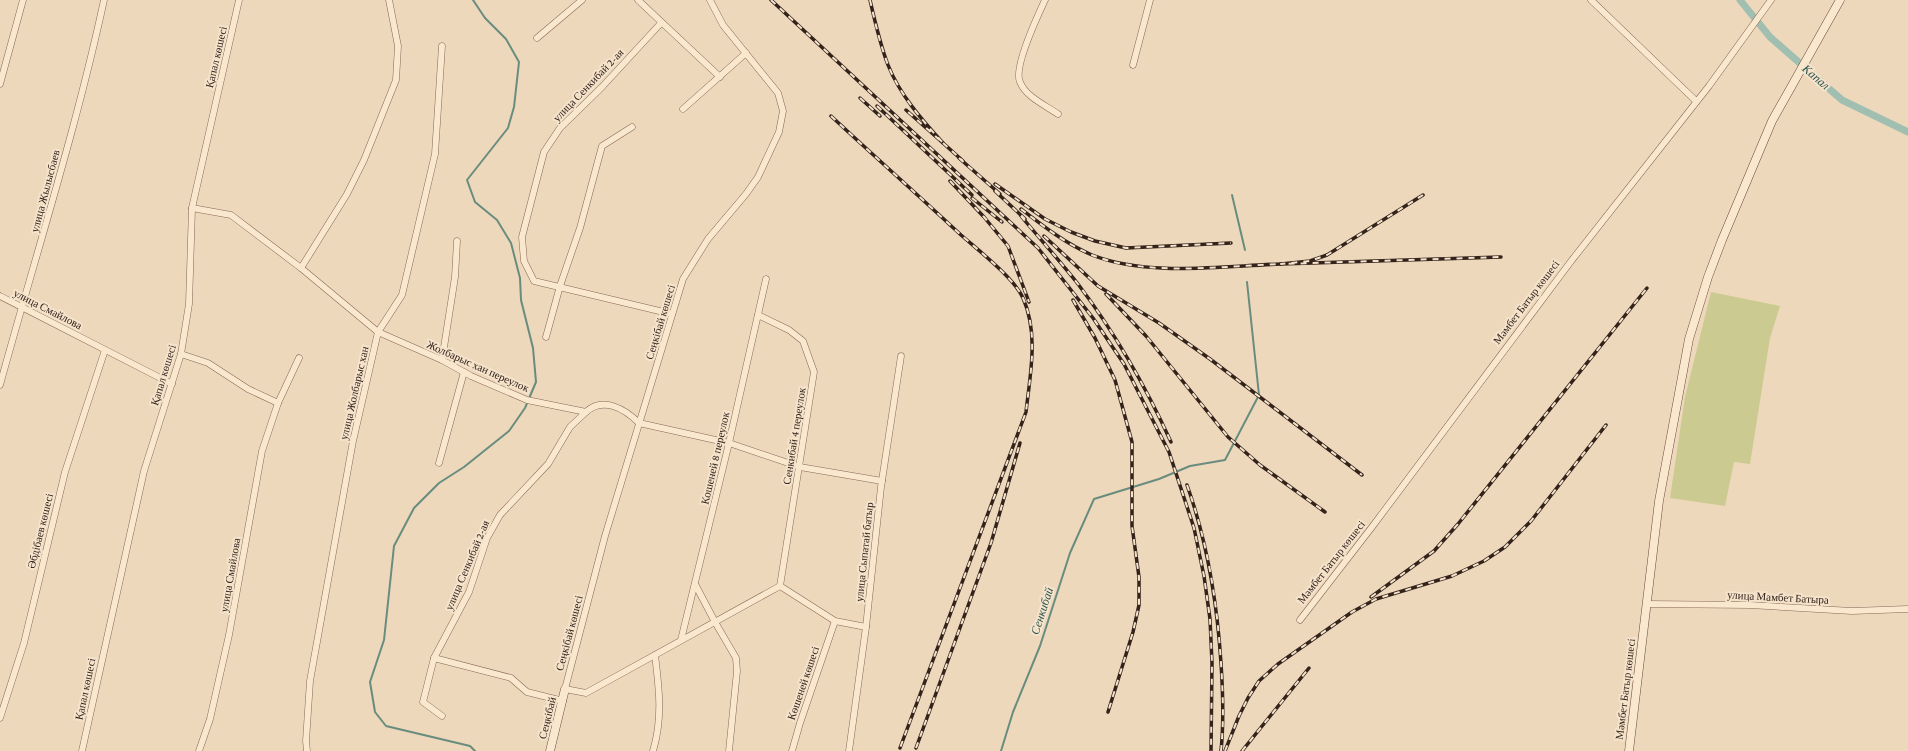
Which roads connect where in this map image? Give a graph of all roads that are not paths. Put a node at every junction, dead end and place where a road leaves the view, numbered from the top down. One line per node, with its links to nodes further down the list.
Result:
1 (23, 0): 19 (street)
2 (104, 0): 30 (street, улица Жылысбаев)
3 (239, 0): 24 (street, Қапал көшесі)
4 (389, 0): 26 (street)
5 (582, 0): 14 (street)
6 (638, 0): 13 (street)
7 (710, 0): 16 (street, Сеңкібай көшесі)
8 (1045, 0): 22 (street)
9 (1150, 0): 17 (street)
10 (1591, 0): 20 (street)
11 (1771, 0): 20 (street, Мәмбет Батыр көшесі)
12 (1840, 0): 52 (main road, Мәмбет Батыр көшесі)
13 (661, 23): 18 (street); 28 (street, улица Сенкибай 2-ая)
14 (537, 38)
15 (442, 46): 33 (street, улица Жолбарыс хан)
16 (746, 53): 18 (street); 31 (street, Сеңкібай көшесі)
17 (1133, 65)
18 (720, 77): 21 (street)
19 (0, 84)
20 (1696, 100): 54 (street, Мәмбет Батыр көшесі)
21 (683, 108)
22 (1058, 114)
23 (632, 127): 28 (street)
24 (192, 208): 26 (street, Жолбарыс хан переулок); 36 (street, Қапал көшесі)
25 (457, 241): 39 (street)
26 (301, 268): 33 (street, Жолбарыс хан переулок)
27 (766, 279): 32 (street, Кошеней 8 переулок)
28 (560, 286): 31 (street, улица Сенкибай 2-ая); 34 (street)
29 (0, 296): 30 (street, улица Смайлова)
30 (21, 307): 35 (street, улица Смайлова); 42 (street, улица Жылысбаев)
31 (672, 314): 45 (street, Сеңкібай көшесі)
32 (758, 315): 46 (street, Кошеней 8 переулок); 48 (street, Сенкибай 4 переулок)
33 (378, 332): 39 (street, Жолбарыс хан переулок); 67 (street, улица Жолбарыс хан)
34 (546, 338)
35 (105, 350): 41 (street, улица Смайлова); 64 (street, Әбдібаев көшесі)
36 (181, 354): 41 (street, Қапал көшесі); 43 (street)
37 (901, 356): 49 (street, улица Сыпатай батыр)
38 (299, 358): 43 (street, улица Смайлова)
39 (442, 360): 40 (street, Жолбарыс хан переулок)
40 (464, 372): 44 (street, Жолбарыс хан переулок); 47 (street)
41 (172, 384): 65 (street, Қапал көшесі)
42 (0, 385)
43 (278, 403): 66 (street, улица Смайлова)
44 (586, 412): 45 (street); 60 (street, улица Сенкибай 2-ая)
45 (639, 422): 46 (street); 61 (street, Сеңкібай көшесі)
46 (730, 443): 48 (street); 50 (street, Кошеней 8 переулок)
47 (439, 463)
48 (800, 467): 49 (street); 51 (street, Сенкибай 4 переулок)
49 (882, 481): 57 (street, улица Сыпатай батыр)
50 (695, 584): 56 (street); 58 (street, Кошеней 8 переулок)
51 (780, 586): 55 (street); 56 (street)
52 (1647, 604): 53 (street, улица Мамбет Батыра); 73 (main road, Мәмбет Батыр көшесі)
53 (1908, 610)
54 (1300, 620)
55 (835, 621): 57 (street); 71 (street, Көшеней көшесі)
56 (715, 622): 58 (street); 70 (street)
57 (866, 627): 72 (street, улица Сыпатай батыр)
58 (681, 640): 59 (street)
59 (655, 655): 61 (street); 69 (street)
60 (434, 658): 62 (street); 63 (street, улица Сенкибай 2-ая)
61 (565, 689): 62 (main road, Сеңкібай)
62 (563, 701): 68 (main road, Сеңкібай)
63 (442, 716)
64 (0, 718)
65 (82, 751)
66 (199, 751)
67 (307, 751)
68 (550, 751)
69 (653, 751)
70 (729, 751)
71 (792, 751)
72 (849, 751)
73 (1629, 751)

